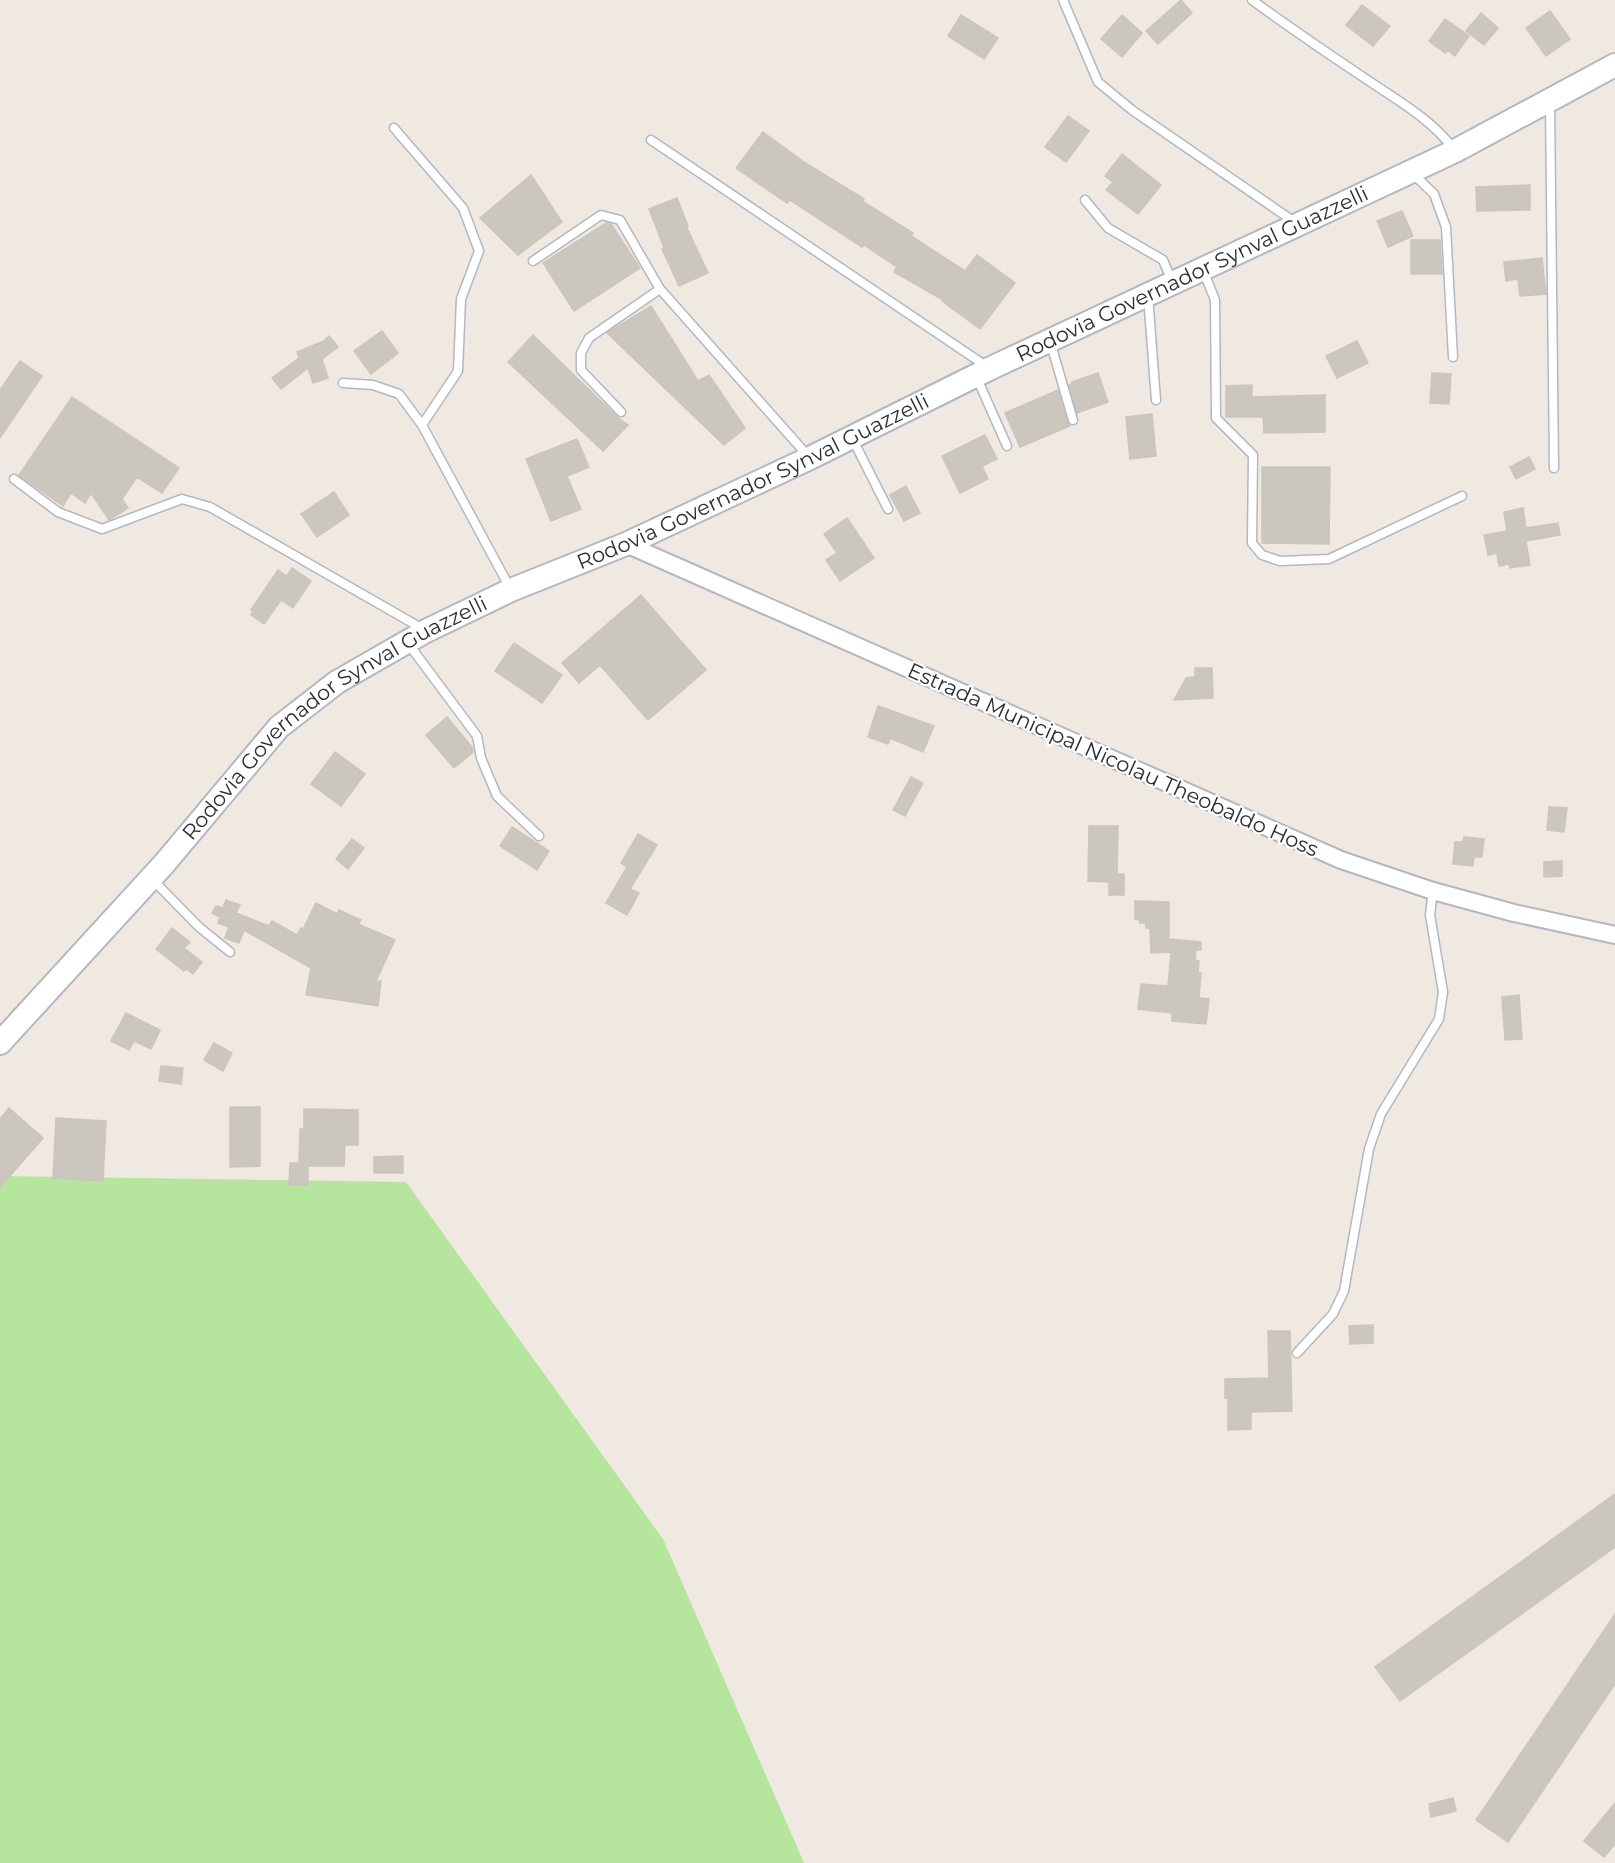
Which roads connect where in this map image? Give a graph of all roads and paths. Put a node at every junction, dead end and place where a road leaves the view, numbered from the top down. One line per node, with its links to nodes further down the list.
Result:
1 (1063, 0): 10 (lane)
2 (1252, 0): 7 (lane)
3 (1615, 65): 4 (main road, Rodovia Governador Synval Guazzelli)
4 (1550, 100): 7 (main road, Rodovia Governador Synval Guazzelli); 27 (lane)
5 (394, 128): 23 (lane)
6 (651, 140): 18 (lane)
7 (1455, 151): 8 (main road, Rodovia Governador Synval Guazzelli)
8 (1411, 172): 10 (main road, Rodovia Governador Synval Guazzelli); 17 (lane)
9 (1085, 200): 13 (lane)
10 (1299, 225): 12 (main road, Rodovia Governador Synval Guazzelli)
11 (533, 261): 14 (lane)
12 (1202, 270): 13 (main road, Rodovia Governador Synval Guazzelli); 29 (lane)
13 (1173, 283): 15 (main road, Rodovia Governador Synval Guazzelli)
14 (660, 289): 21 (lane); 26 (lane)
15 (1148, 295): 16 (main road, Rodovia Governador Synval Guazzelli); 20 (lane)
16 (1050, 341): 18 (main road, Rodovia Governador Synval Guazzelli); 22 (lane)
17 (1453, 357)
18 (983, 372): 24 (main road, Rodovia Governador Synval Guazzelli); 25 (lane)
19 (343, 383): 23 (lane)
20 (1156, 400)
21 (621, 412)
22 (1073, 420)
23 (422, 425): 32 (lane)
24 (851, 438): 26 (main road, Rodovia Governador Synval Guazzelli); 30 (lane)
25 (1007, 446)
26 (810, 458): 31 (main road, Rodovia Governador Synval Guazzelli)
27 (1554, 468)
28 (14, 479): 33 (lane)
29 (1462, 496)
30 (888, 509)
31 (626, 544): 32 (main road, Rodovia Governador Synval Guazzelli); 36 (street, Estrada Municipal Nicolau Theobaldo Hoss)
32 (512, 590): 33 (main road, Rodovia Governador Synval Guazzelli)
33 (416, 637): 34 (lane); 35 (main road, Rodovia Governador Synval Guazzelli)
34 (539, 836)
35 (151, 878): 38 (lane); 39 (main road, Rodovia Governador Synval Guazzelli)
36 (1433, 891): 37 (street, Estrada Municipal Nicolau Theobaldo Hoss); 40 (lane)
37 (1615, 935)
38 (230, 952)
39 (0, 1043)
40 (1297, 1353)

